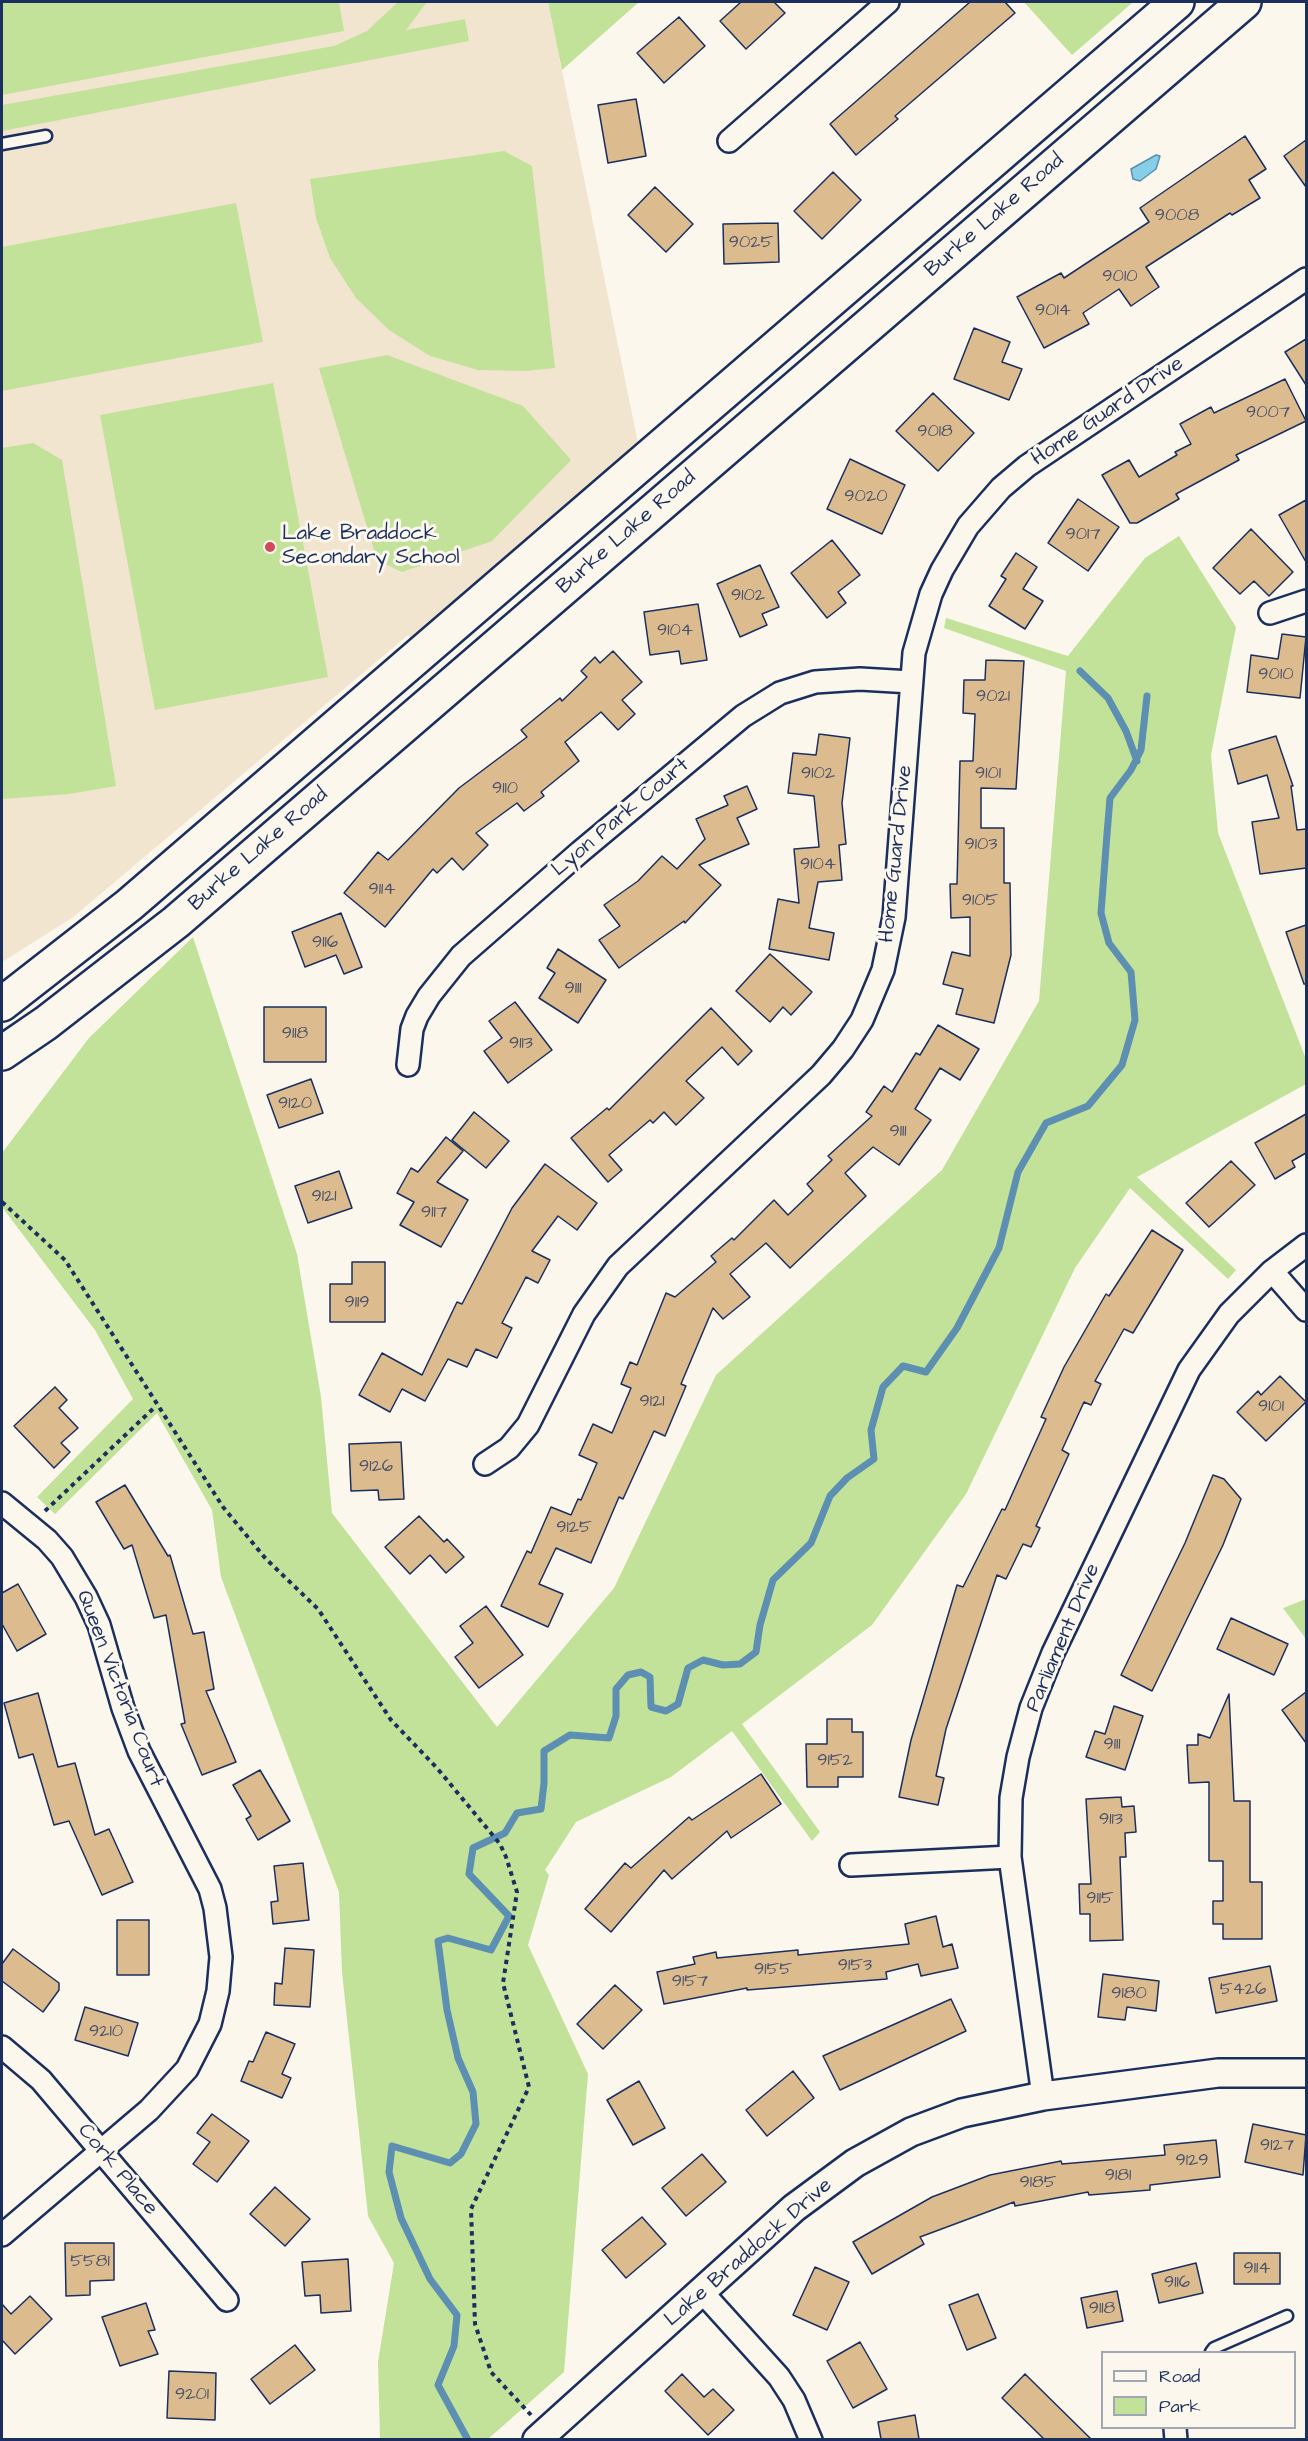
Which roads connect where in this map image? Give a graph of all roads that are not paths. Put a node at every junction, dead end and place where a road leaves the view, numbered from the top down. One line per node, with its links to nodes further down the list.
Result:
1 (888, 2): 5 (street)
2 (1177, 2): 11 (main road, Burke Lake Road)
3 (1244, 2): 12 (main road, Burke Lake Road)
4 (46, 136): 6 (lane)
5 (729, 141)
6 (2, 144)
7 (1306, 279): 10 (street, Home Guard Drive)
8 (1306, 601): 9 (street)
9 (1270, 613)
10 (910, 682): 13 (street, Lyon Park Court); 17 (street, Home Guard Drive)
11 (2, 1004)
12 (2, 1053)
13 (408, 1065)
14 (1306, 1245): 15 (street, Parliament Drive)
15 (1272, 1271): 16 (street); 19 (street, Parliament Drive)
16 (1306, 1310)
17 (484, 1464)
18 (2, 1503): 24 (street, Queen Victoria Court)
19 (1010, 1857): 20 (street); 23 (street, Parliament Drive)
20 (851, 1865)
21 (2, 2047): 24 (street, Cork Place)
22 (1306, 2073): 23 (street, Lake Braddock Drive)
23 (1043, 2096): 26 (street, Lake Braddock Drive)
24 (101, 2151): 25 (street, Queen Victoria Court); 27 (street, Cork Place)
25 (2, 2235)
26 (703, 2292): 30 (street, Lake Braddock Drive); 31 (street)
27 (227, 2300)
28 (1287, 2316): 29 (lane)
29 (1212, 2351)
30 (541, 2436)
31 (811, 2439)

